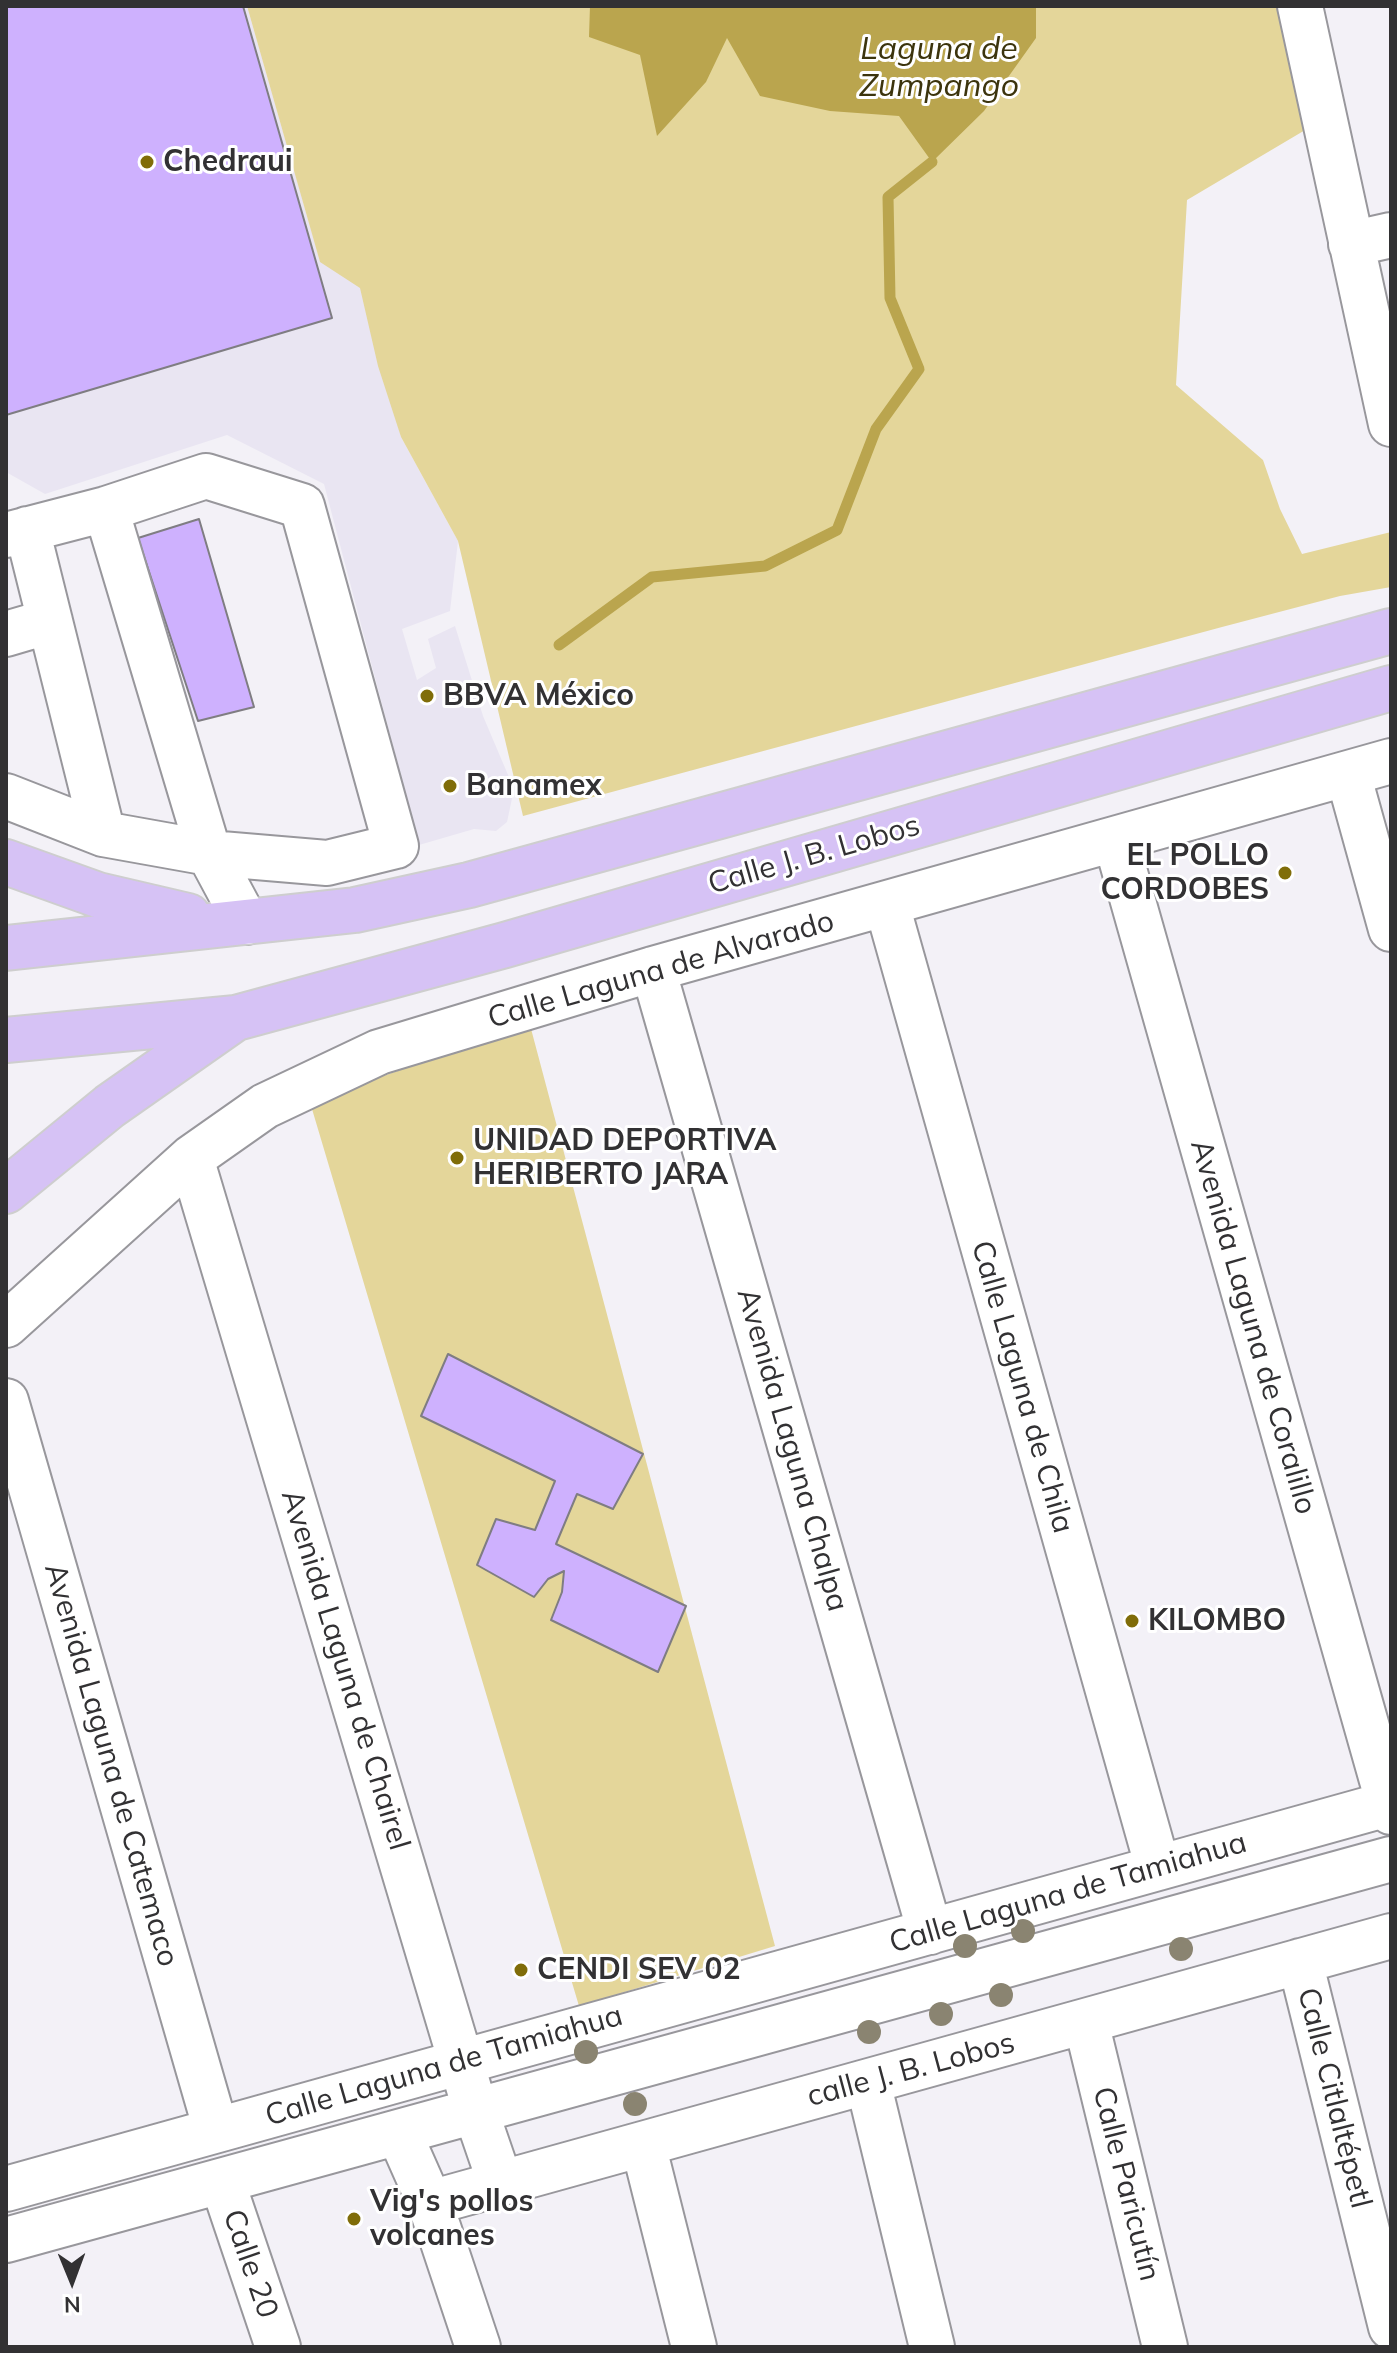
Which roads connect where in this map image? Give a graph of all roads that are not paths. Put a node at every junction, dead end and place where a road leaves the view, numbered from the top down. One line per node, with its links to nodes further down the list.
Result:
1 (1300, 6): 2 (street)
2 (1371, 239): 3 (street)
3 (1391, 424)
4 (106, 509): 5 (street); 15 (street); 15 (street)
5 (13, 528): 6 (street)
6 (50, 621): 8 (street); 13 (street)
7 (1391, 631): 18 (main road, Calle J. B. Lobos)
8 (6, 634)
9 (1391, 688): 22 (main road, Calle J. B. Lobos)
10 (1391, 761): 11 (street, Calle Laguna de Alvarado)
11 (1348, 774): 14 (street, Calle Laguna de Alvarado); 19 (street)
12 (6, 796): 13 (street)
13 (103, 834): 15 (street)
14 (1116, 841): 17 (street, Calle Laguna de Alvarado); 28 (street, Avenida Laguna de Coralillo)
15 (209, 853): 18 (street)
16 (6, 862): 18 (main road)
17 (887, 905): 21 (street, Calle Laguna de Alvarado); 30 (street, Calle Laguna de Chila)
18 (246, 922): 20 (main road)
19 (1391, 929)
20 (6, 948)
21 (653, 969): 24 (street, Calle Laguna de Alvarado); 31 (street, Avenida Laguna Chalpa)
22 (236, 1018): 23 (main road); 25 (main road)
23 (6, 1040)
24 (191, 1158): 26 (street, Calle Laguna de Alvarado); 35 (street, Avenida Laguna de Chairel)
25 (6, 1191)
26 (6, 1325)
27 (6, 1401): 38 (street, Avenida Laguna de Catemaco)
28 (1390, 1806): 30 (street, Calle Laguna de Tamiahua)
29 (1391, 1859): 37 (street, Calle Laguna de Tamiahua)
30 (1158, 1868): 31 (street, Calle Laguna de Tamiahua)
31 (930, 1932): 35 (street, Calle Laguna de Tamiahua)
32 (1391, 1936): 33 (street, calle J. B. Lobos)
33 (1300, 1961): 34 (street, calle J. B. Lobos); 46 (street, Calle Citlaltépetl)
34 (1086, 2022): 36 (street, calle J. B. Lobos); 51 (street, Calle Paricutín)
35 (462, 2060): 37 (street, Avenida Laguna de Chairel); 38 (street, Calle Laguna de Tamiahua)
36 (868, 2082): 40 (street, calle J. B. Lobos); 50 (street)
37 (476, 2112): 39 (street, Calle Laguna de Tamiahua); 42 (street, Avenida Laguna de Chairel)
38 (216, 2130): 43 (street, Calle Laguna de Tamiahua)
39 (399, 2133): 41 (street, Calle Laguna de Tamiahua); 44 (street)
40 (643, 2144): 42 (street, calle J. B. Lobos); 49 (street)
41 (222, 2181): 45 (street, Calle Laguna de Tamiahua); 47 (street, Calle 20)
42 (500, 2182): 44 (street, calle J. B. Lobos)
43 (6, 2189)
44 (430, 2203): 48 (street)
45 (6, 2240)
46 (1391, 2327)
47 (278, 2347)
48 (478, 2347)
49 (694, 2347)
50 (932, 2347)
51 (1165, 2347)

